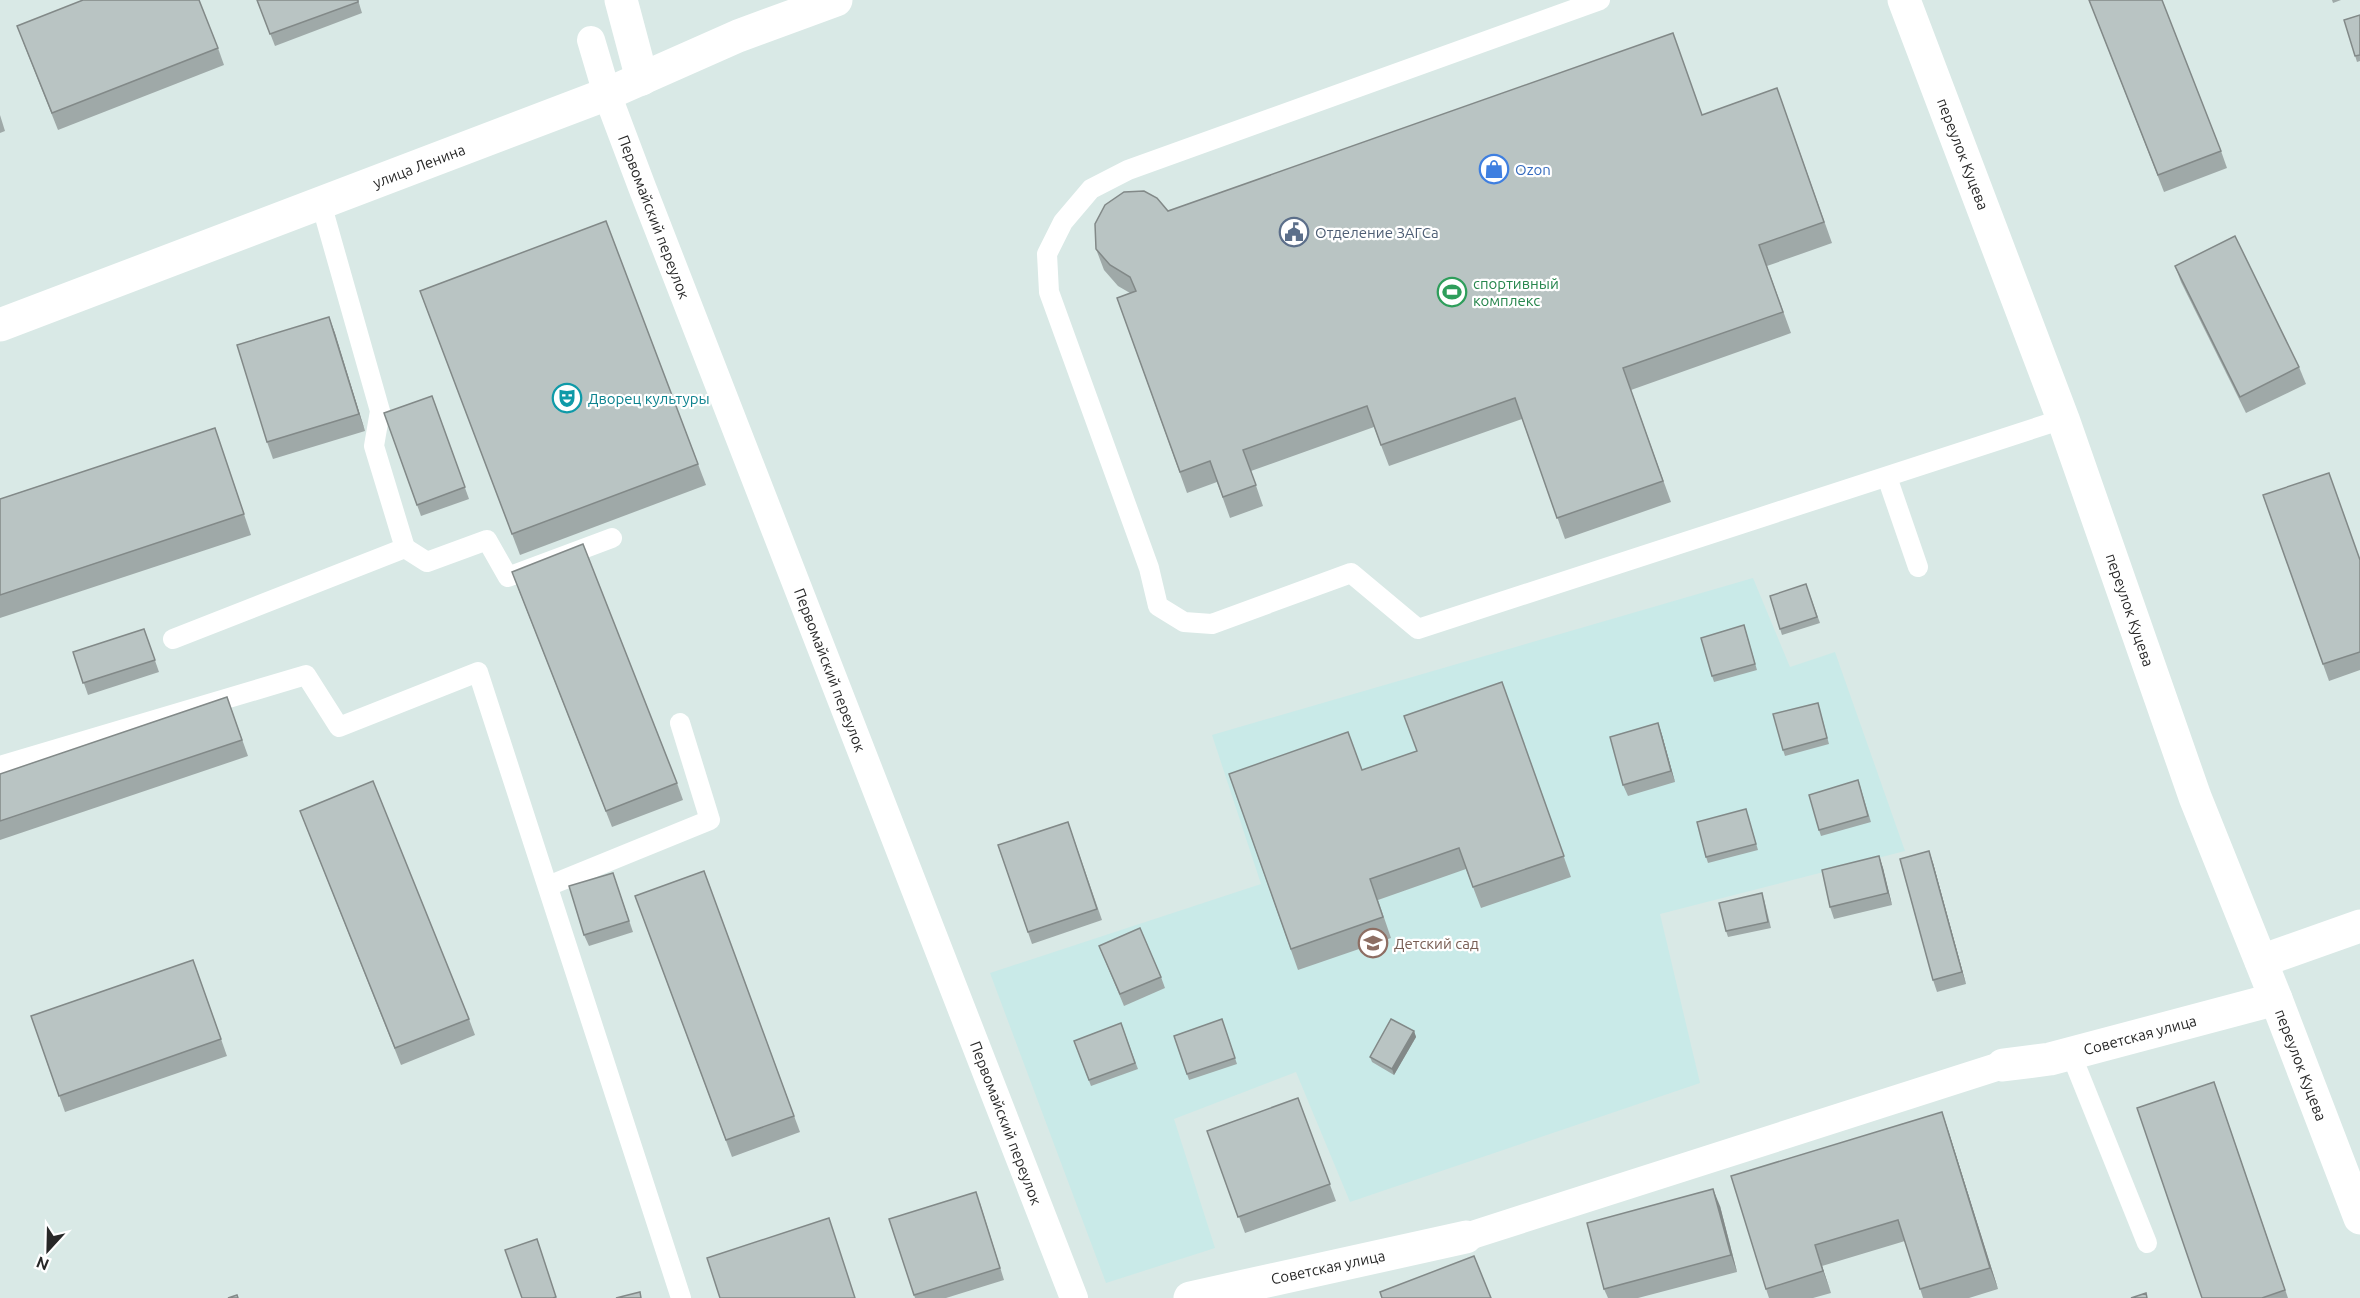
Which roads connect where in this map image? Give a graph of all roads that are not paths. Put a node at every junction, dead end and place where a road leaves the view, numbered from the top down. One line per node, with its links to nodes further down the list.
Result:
1 (621, 0): 6 (street)
2 (836, 0): 6 (street, улица Ленина)
3 (1600, 0): 11 (lane)
4 (1904, 0): 10 (street, переулок Куцева)
5 (591, 40): 7 (street, Первомайский переулок)
6 (642, 79): 7 (street, улица Ленина)
7 (607, 94): 8 (street, улица Ленина); 28 (street, Первомайский переулок)
8 (321, 203): 9 (street, улица Ленина); 13 (lane)
9 (0, 325)
10 (2063, 419): 11 (lane); 20 (street, переулок Куцева)
11 (1887, 477): 14 (lane)
12 (612, 538): 13 (lane)
13 (405, 548): 15 (lane)
14 (1918, 567)
15 (173, 639)
16 (680, 723): 18 (lane)
17 (0, 766): 18 (lane)
18 (548, 886): 27 (lane)
19 (2360, 926): 20 (street)
20 (2261, 961): 21 (street, переулок Куцева)
21 (2276, 999): 22 (street, Советская улица); 24 (street, переулок Куцева)
22 (2071, 1054): 23 (street, Советская улица); 26 (lane)
23 (2003, 1065): 25 (street)
24 (2360, 1218)
25 (1466, 1237): 29 (street, Советская улица)
26 (2147, 1243)
27 (681, 1298)
28 (1074, 1298)
29 (1190, 1298)

